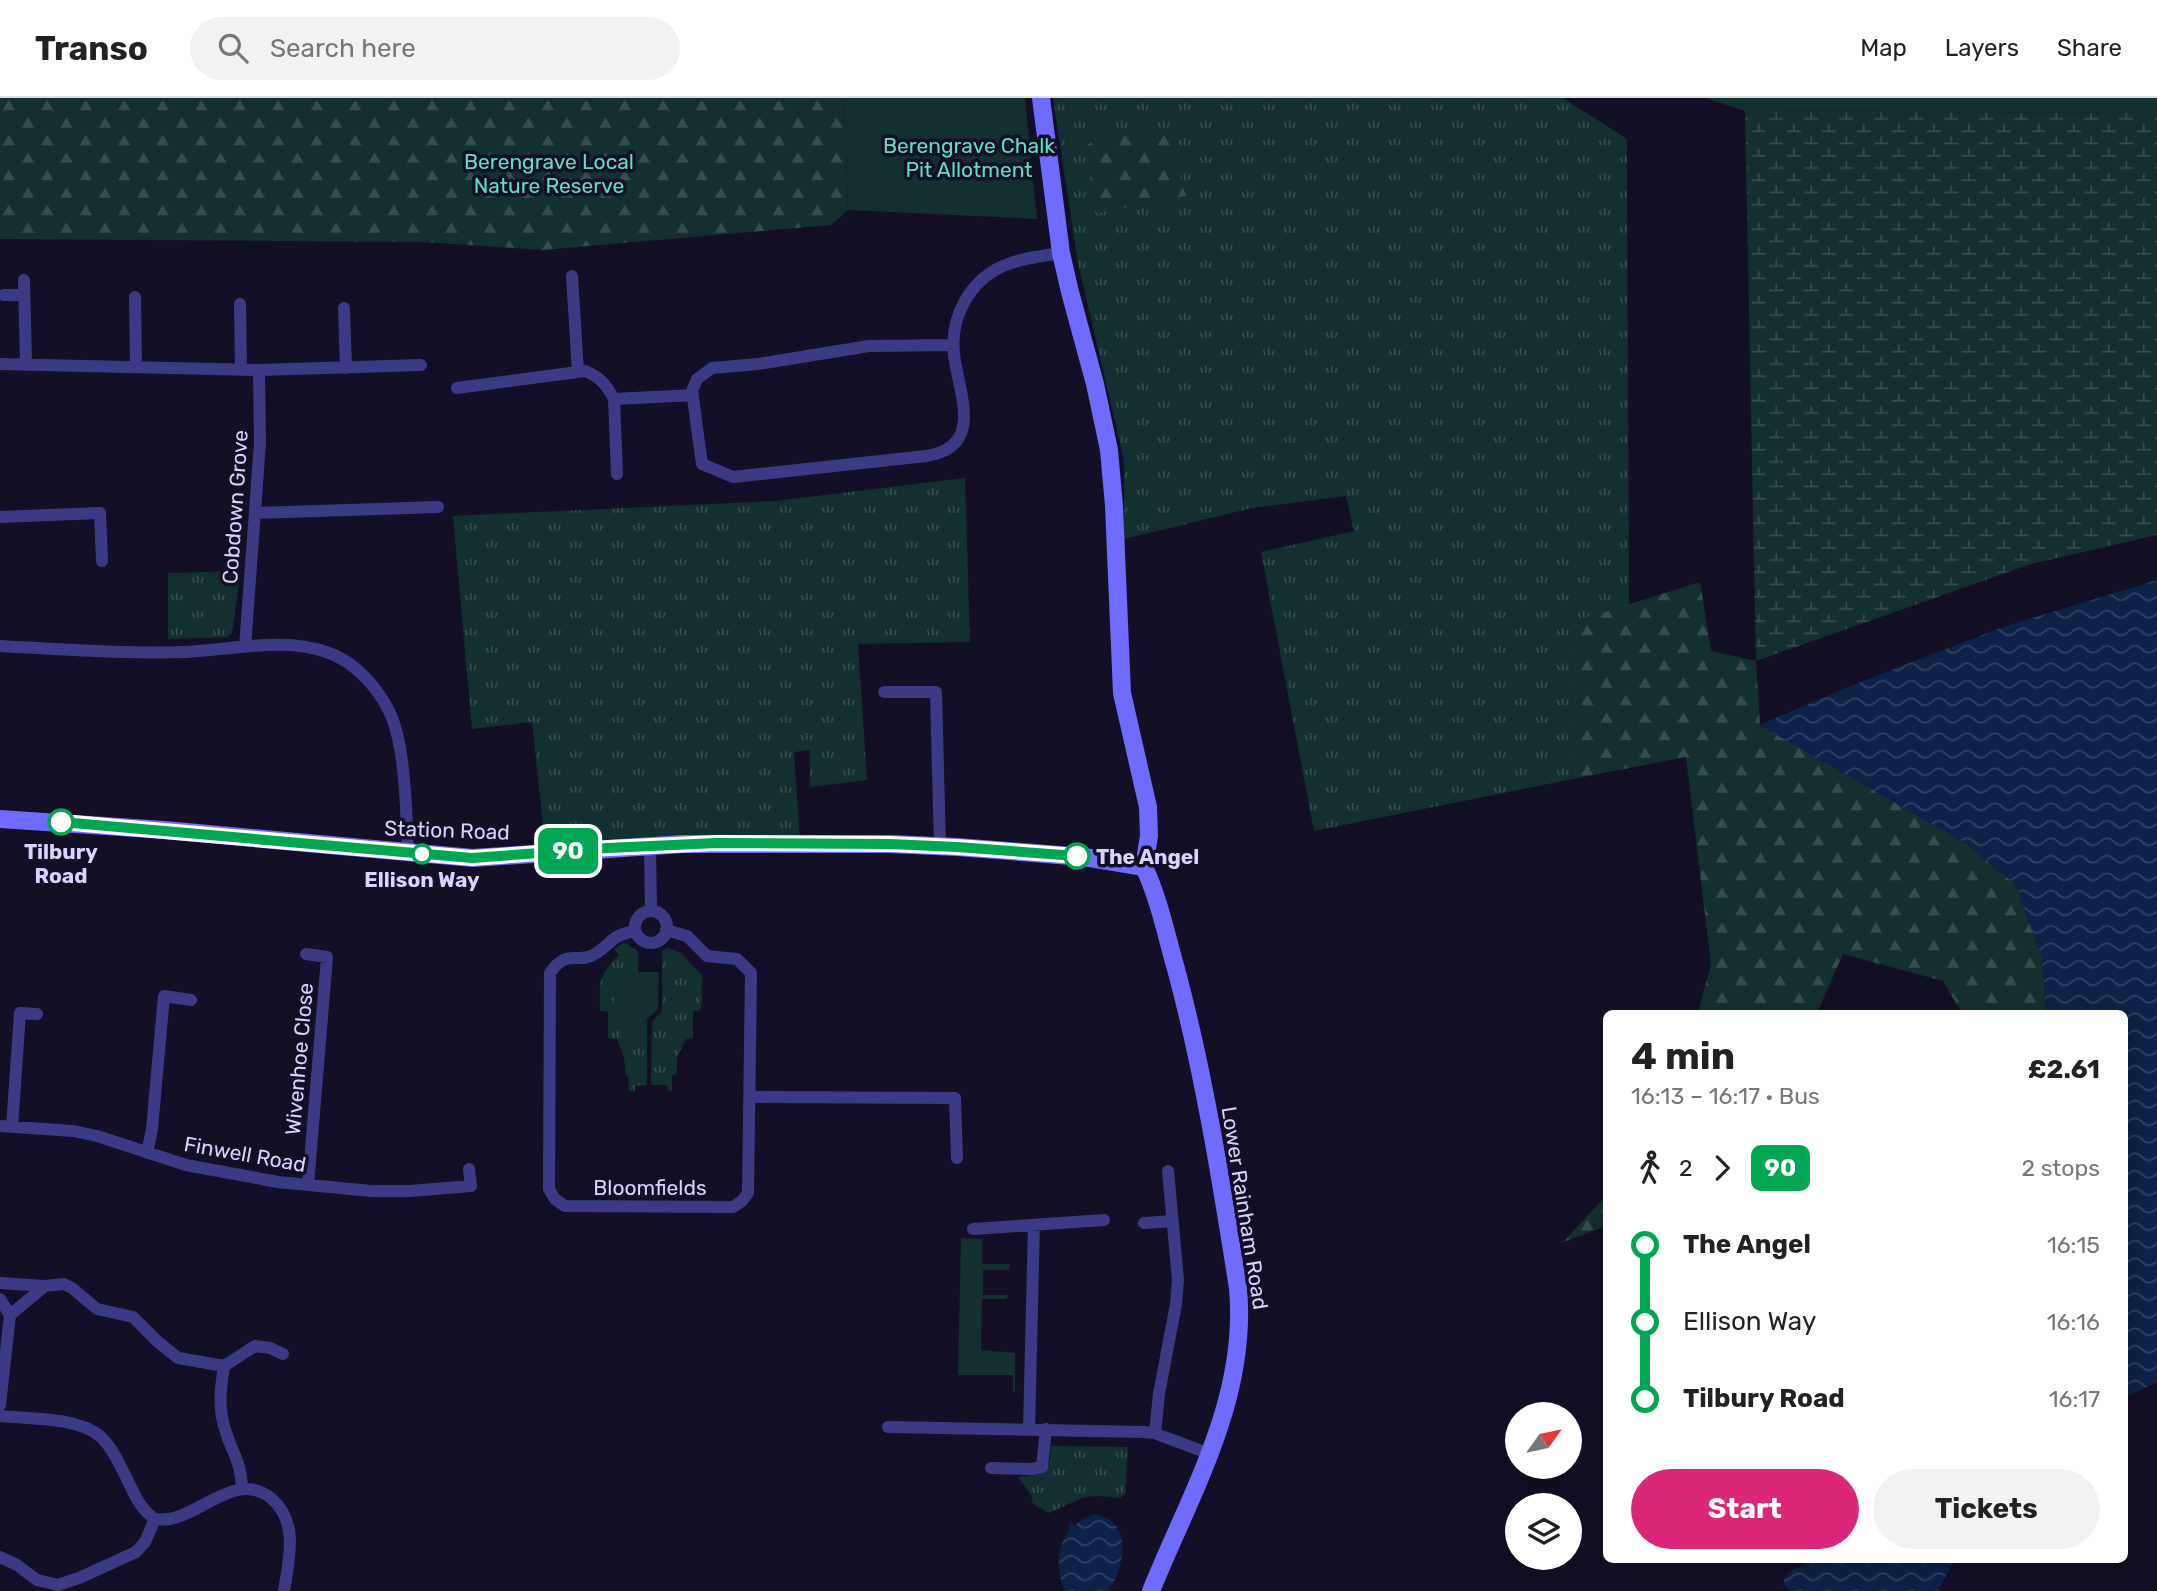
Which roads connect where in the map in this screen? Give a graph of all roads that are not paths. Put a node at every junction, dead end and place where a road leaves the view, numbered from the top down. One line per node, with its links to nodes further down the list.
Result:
1 (1041, 98): 2 (main road)
2 (1061, 253): 10 (street); 34 (main road)
3 (572, 276): 18 (street)
4 (24, 280): 6 (street)
5 (4, 295): 6 (street)
6 (24, 295): 11 (street)
7 (135, 297): 14 (street)
8 (240, 304): 16 (street)
9 (344, 309): 15 (street)
10 (953, 345): 20 (street); 20 (street)
11 (26, 363): 12 (street); 14 (street)
12 (0, 364)
13 (421, 365): 15 (street)
14 (136, 366): 16 (street)
15 (346, 368): 17 (street)
16 (241, 369): 17 (street)
17 (259, 370): 24 (street, Cobdown Grove)
18 (578, 372): 19 (street); 21 (street)
19 (457, 388)
20 (693, 395): 21 (street)
21 (614, 398): 22 (street)
22 (617, 474)
23 (438, 507): 24 (street)
24 (256, 513): 28 (street, Cobdown Grove)
25 (0, 516): 26 (street)
26 (102, 561)
27 (0, 646): 28 (street)
28 (245, 647): 33 (street)
29 (884, 692): 32 (street)
30 (0, 819): 33 (main road, Station Road)
31 (650, 845): 32 (main road, Station Road); 33 (main road, Station Road); 35 (street)
32 (940, 847): 34 (main road, Station Road)
33 (408, 853)
34 (1144, 867): 65 (main road, Lower Rainham Road)
35 (651, 911): 36 (street, Bloomfields); 37 (street, Bloomfields)
36 (666, 930): 37 (street); 41 (street, Bloomfields)
37 (635, 931): 41 (street, Bloomfields)
38 (306, 954): 47 (street, Wivenhoe Close)
39 (191, 999): 43 (street)
40 (37, 1014): 42 (street)
41 (750, 1097): 44 (street)
42 (6, 1127): 43 (street, Finwell Road)
43 (147, 1153): 47 (street, Finwell Road)
44 (957, 1158)
45 (469, 1169): 47 (street, Finwell Road)
46 (1168, 1171): 49 (street)
47 (308, 1185)
48 (1104, 1220): 51 (street)
49 (1173, 1221): 50 (street); 64 (street)
50 (1144, 1223)
51 (1034, 1225): 52 (street); 62 (street)
52 (973, 1229)
53 (0, 1283): 54 (street)
54 (45, 1286): 56 (street); 58 (street)
55 (0, 1299): 56 (street)
56 (10, 1315): 59 (street)
57 (283, 1354): 58 (street)
58 (224, 1366): 67 (street)
59 (0, 1405)
60 (0, 1416): 68 (street)
61 (888, 1427): 62 (street)
62 (1029, 1429): 63 (street)
63 (1046, 1429): 64 (street); 66 (street)
64 (1155, 1433): 65 (street)
65 (1210, 1454): 71 (main road, Lower Rainham Road)
66 (991, 1468)
67 (242, 1489): 68 (street); 70 (street)
68 (155, 1520): 69 (street)
69 (0, 1556)
70 (284, 1591)
71 (1151, 1591)

